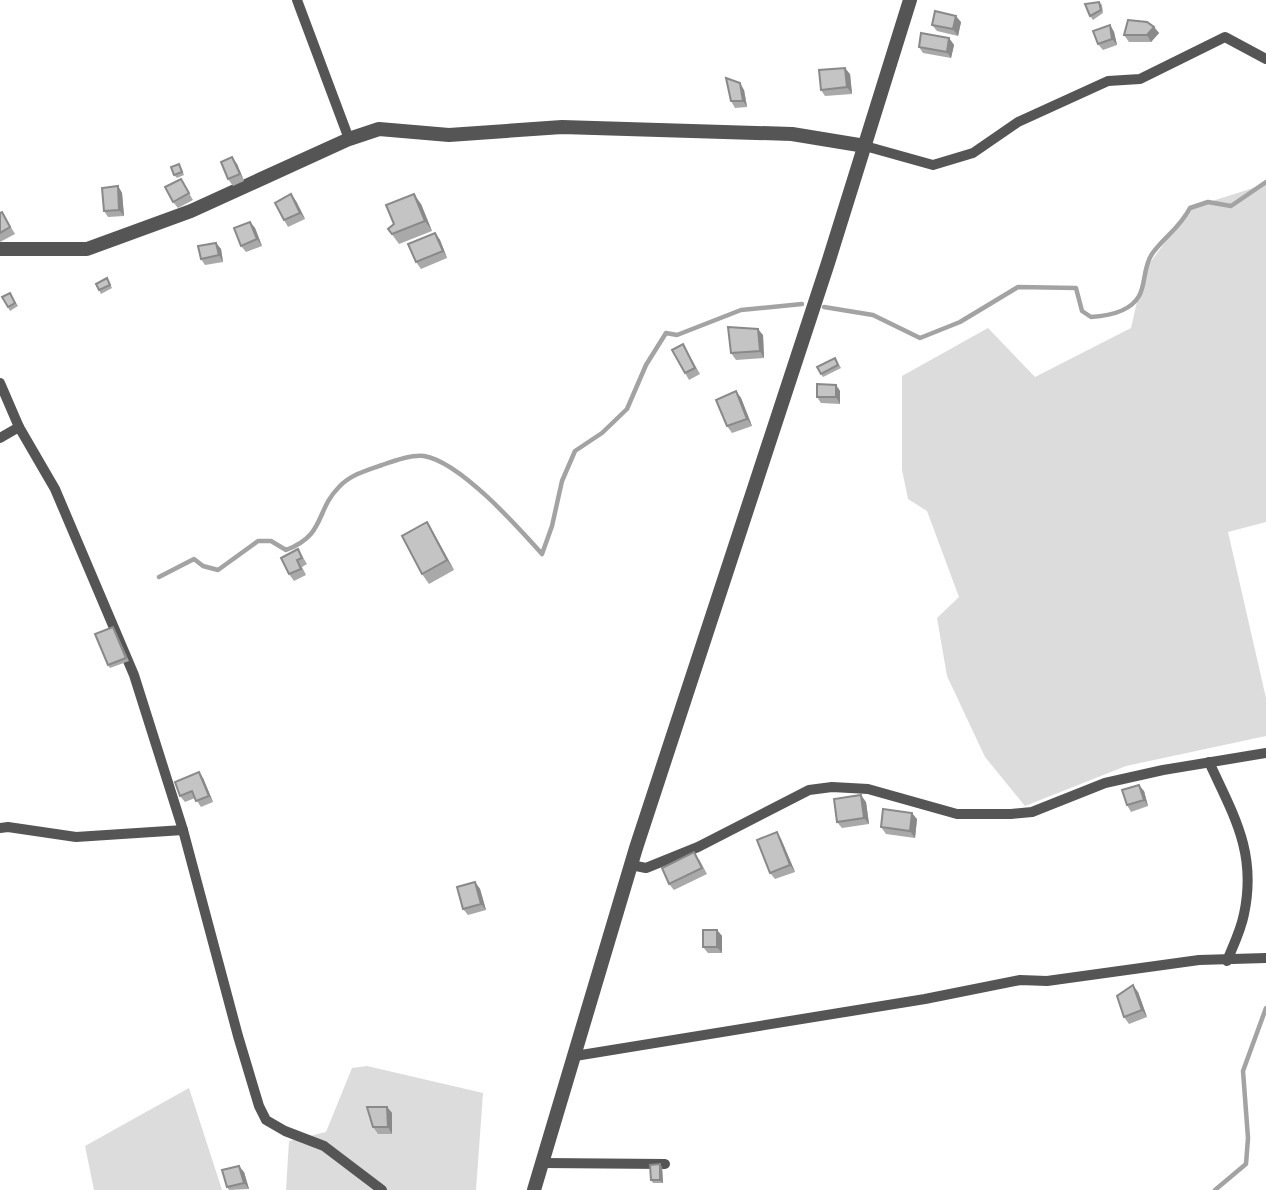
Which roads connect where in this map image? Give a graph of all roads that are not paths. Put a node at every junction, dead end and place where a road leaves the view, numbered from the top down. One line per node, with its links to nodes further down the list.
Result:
1 (297, 0): 4 (street)
2 (910, 0): 5 (street)
3 (1266, 59): 5 (street)
4 (349, 139): 5 (street); 6 (street)
5 (865, 146): 14 (street)
6 (0, 249)
7 (0, 383): 8 (street)
8 (19, 427): 9 (street); 13 (street)
9 (0, 438)
10 (1266, 753): 11 (street)
11 (1209, 762): 14 (street); 16 (street)
12 (0, 828): 13 (street)
13 (183, 830): 20 (street)
14 (631, 865): 17 (street)
15 (1266, 958): 16 (street)
16 (1227, 961): 17 (street)
17 (575, 1056): 18 (street)
18 (543, 1163): 19 (street); 21 (street)
19 (665, 1164)
20 (382, 1190)
21 (534, 1190)

